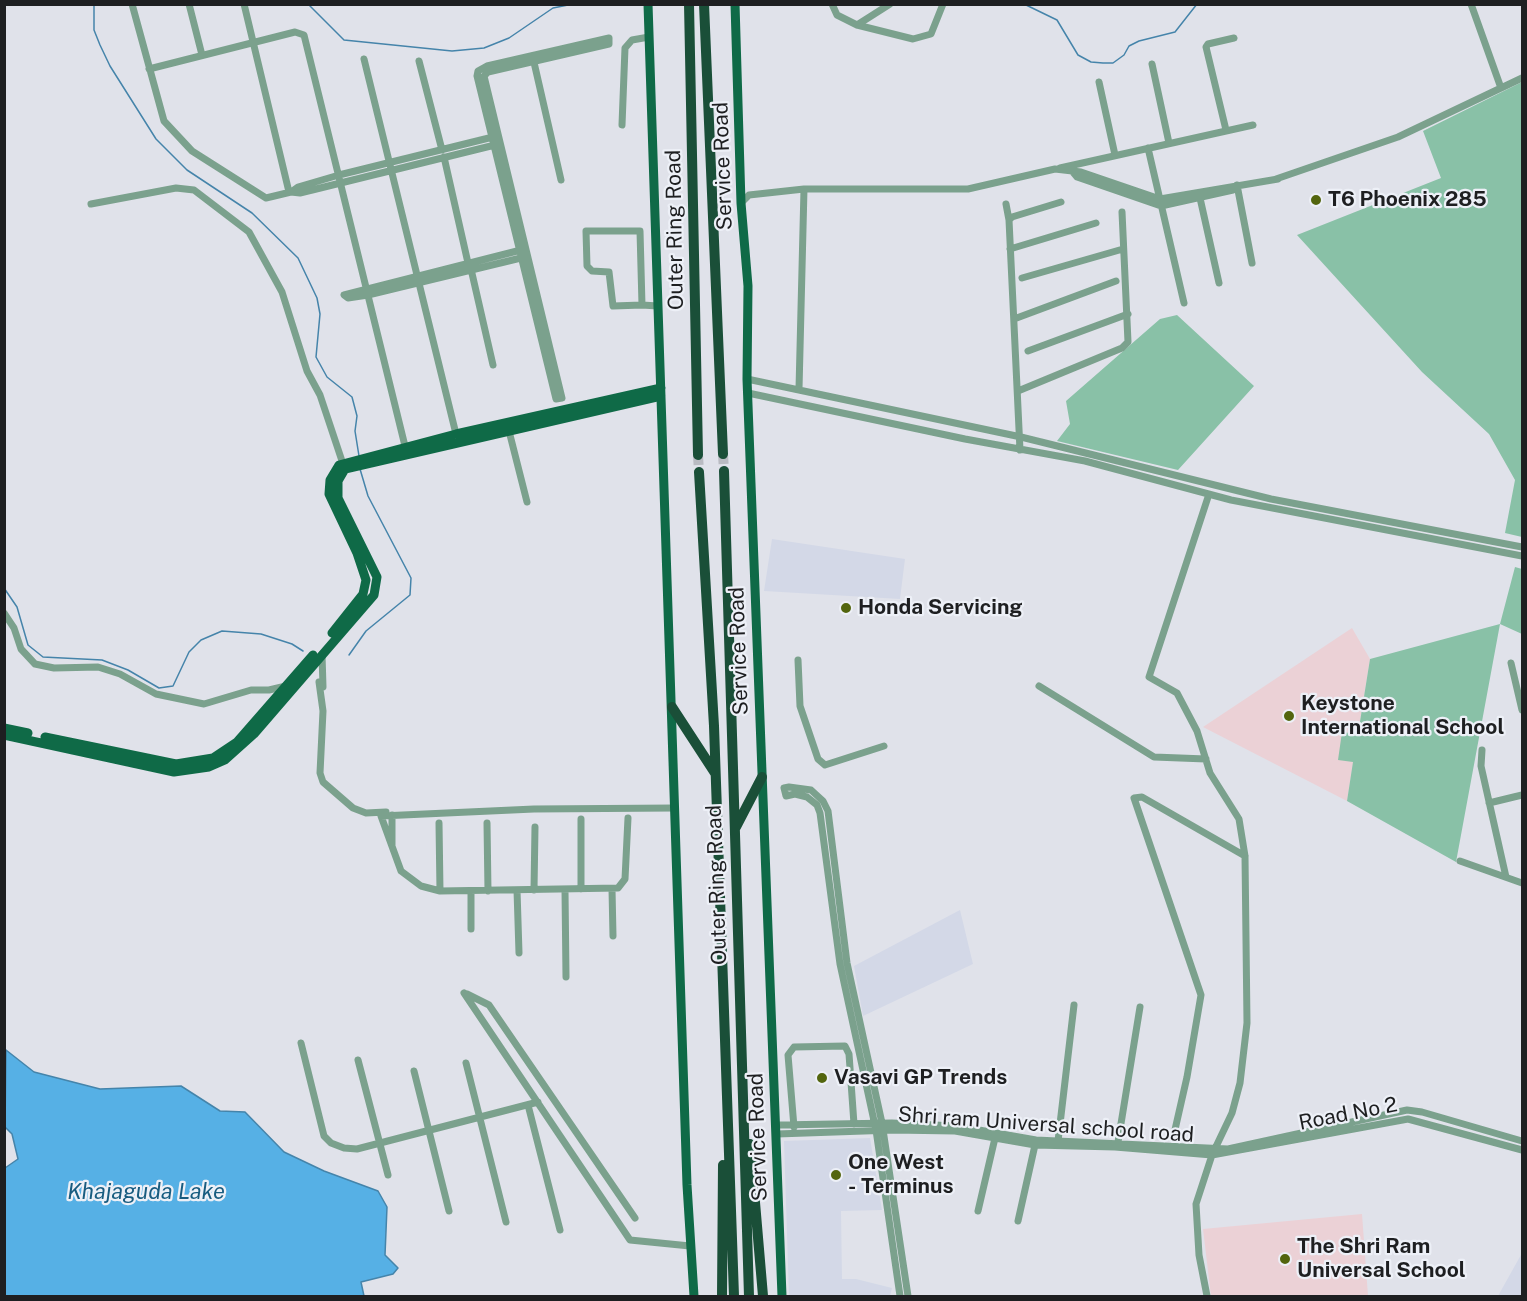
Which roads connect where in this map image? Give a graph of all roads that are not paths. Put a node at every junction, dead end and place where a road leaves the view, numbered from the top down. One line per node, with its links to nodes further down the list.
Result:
1 (132, 4): 21 (street)
2 (189, 4): 16 (street)
3 (244, 4): 15 (street)
4 (648, 4): 13 (main road)
5 (689, 4): 80 (highway, Outer Ring Road)
6 (704, 4): 81 (highway, Outer Ring Road)
7 (735, 4): 42 (main road, Service Road)
8 (832, 4): 12 (street)
9 (890, 4): 12 (street)
10 (944, 4): 12 (street)
11 (1471, 4): 24 (street)
12 (857, 25)
13 (649, 37): 25 (street); 61 (main road)
14 (1234, 38): 27 (street)
15 (254, 43): 16 (street); 35 (street); 39 (street)
16 (202, 55): 21 (street)
17 (533, 58): 17 (street); 28 (street); 36 (street)
18 (364, 59): 33 (street)
19 (419, 61): 31 (street)
20 (1152, 64): 29 (street)
21 (149, 69): 39 (street)
22 (1522, 78): 24 (street)
23 (1099, 82): 32 (street)
24 (1501, 88): 37 (street)
25 (622, 125)
26 (1252, 125): 27 (street)
27 (1226, 130): 29 (street)
28 (497, 141): 31 (street); 51 (street)
29 (1169, 143): 30 (street)
30 (1148, 148): 32 (street); 43 (street)
31 (443, 153): 33 (street); 53 (street)
32 (1115, 155): 34 (street)
33 (391, 166): 35 (street); 54 (street)
34 (1055, 169): 38 (street); 43 (street)
35 (340, 178): 39 (street); 58 (street)
36 (561, 180)
37 (1237, 187): 40 (street); 43 (street); 52 (street)
38 (804, 189): 42 (street); 67 (street)
39 (290, 192)
40 (1200, 198): 43 (street); 57 (street)
41 (1061, 202): 47 (street)
42 (741, 203): 66 (main road, Service Road)
43 (1161, 203): 59 (street)
44 (91, 204): 83 (street)
45 (1006, 204): 47 (street)
46 (1122, 212): 50 (street)
47 (1009, 220): 49 (street)
48 (1096, 223): 49 (street)
49 (1010, 249): 63 (street)
50 (1124, 249): 55 (street); 62 (street)
51 (523, 253): 51 (street); 53 (street)
52 (1252, 263)
53 (470, 266): 54 (street); 65 (street)
54 (419, 278): 58 (street); 76 (street)
55 (1022, 278)
56 (1116, 281): 63 (street)
57 (1219, 283)
58 (367, 291): 78 (street)
59 (1184, 303)
60 (642, 305): 60 (street); 61 (street)
61 (658, 306): 68 (main road)
62 (1128, 314): 64 (street); 69 (street)
63 (1014, 319): 69 (street)
64 (1028, 351)
65 (493, 365)
66 (747, 379): 67 (street); 70 (main road, Service Road)
67 (799, 389): 71 (street)
68 (661, 392): 75 (main road); 76 (main road); 101 (main road)
69 (1018, 392): 77 (street)
70 (748, 393): 72 (street); 109 (main road, Service Road)
71 (840, 397): 72 (street); 73 (street)
72 (837, 410): 74 (street)
73 (919, 415): 74 (street); 77 (street)
74 (917, 428): 79 (street)
75 (509, 431): 82 (main road); 87 (street)
76 (456, 434): 78 (main road)
77 (1022, 437): 79 (street); 88 (street)
78 (405, 446): 82 (main road)
79 (1020, 450): 86 (street)
80 (698, 454)
81 (723, 454)
82 (360, 462): 83 (main road)
83 (344, 466): 94 (main road)
84 (724, 471): 92 (highway, Outer Ring Road)
85 (699, 472): 93 (highway, Outer Ring Road)
86 (1209, 494): 88 (street); 107 (street)
87 (527, 502)
88 (1344, 517): 89 (street); 90 (street)
89 (1522, 547)
90 (1522, 556)
91 (4, 613): 100 (street)
92 (727, 629): 93 (highway); 121 (highway, Outer Ring Road)
93 (709, 630): 108 (highway, Outer Ring Road)
94 (323, 649): 97 (street); 98 (main road); 100 (main road)
95 (798, 660): 105 (street)
96 (1511, 663): 102 (street)
97 (320, 682): 98 (street); 113 (street)
98 (296, 684): 100 (street); 104 (main road)
99 (1039, 686): 107 (street)
100 (284, 687): 103 (main road)
101 (672, 707): 108 (highway); 112 (main road)
102 (1522, 710)
103 (4, 728)
104 (4, 735)
105 (884, 746)
106 (1482, 750): 111 (street)
107 (1206, 759): 123 (street)
108 (715, 773): 146 (highway, Outer Ring Road)
109 (762, 777): 121 (highway); 154 (main road, Service Road)
110 (1522, 795): 111 (street)
111 (1489, 802): 125 (street)
112 (675, 807): 113 (street); 114 (street); 174 (main road)
113 (380, 814): 114 (street); 122 (street)
114 (392, 815): 122 (street)
115 (825, 817): 115 (street); 152 (street)
116 (628, 818): 128 (street)
117 (581, 819): 127 (street)
118 (487, 822): 134 (street)
119 (439, 823): 132 (street)
120 (535, 827): 130 (street)
121 (734, 830): 145 (highway, Outer Ring Road)
122 (393, 854): 132 (street)
123 (1245, 856): 156 (street); 164 (street)
124 (1460, 861): 125 (street)
125 (1506, 877): 126 (street)
126 (1522, 883)
127 (581, 889): 128 (street); 131 (street)
128 (612, 889): 136 (street)
129 (517, 890): 130 (street); 134 (street); 137 (street)
130 (534, 890): 131 (street)
131 (565, 890): 138 (street)
132 (440, 891): 133 (street)
133 (471, 891): 134 (street); 135 (street)
134 (488, 891)
135 (471, 929)
136 (612, 936)
137 (519, 953)
138 (566, 977)
139 (1074, 1005): 158 (street)
140 (1140, 1007): 160 (street)
141 (301, 1043): 161 (street)
142 (358, 1060): 161 (street)
143 (466, 1063): 149 (street)
144 (414, 1071): 153 (street)
145 (742, 1076): 180 (highway, Outer Ring Road); 181 (highway)
146 (725, 1077): 178 (highway); 179 (highway, Outer Ring Road)
147 (538, 1102): 148 (street); 166 (street); 169 (street)
148 (528, 1105): 149 (street); 173 (street)
149 (479, 1118): 153 (street); 172 (street)
150 (854, 1124): 151 (street); 151 (street); 152 (street)
151 (794, 1125): 154 (street); 155 (street)
152 (879, 1127): 155 (street); 157 (street, Shri ram Universal school road); 158 (street, Shri ram Universal school road); 175 (street); 176 (street)
153 (429, 1130): 161 (street); 167 (street)
154 (777, 1130): 155 (street); 182 (main road, Service Road)
155 (794, 1133)
156 (1174, 1134)
157 (994, 1138): 162 (street, Shri ram Universal school road); 168 (street)
158 (1058, 1141): 160 (street, Shri ram Universal school road)
159 (1522, 1141): 164 (street)
160 (1118, 1142): 164 (street, Shri ram Universal school road)
161 (380, 1143): 165 (street)
162 (1035, 1145): 164 (street, Shri ram Universal school road); 171 (street)
163 (1522, 1150): 164 (street, Road No 2)
164 (1214, 1152): 185 (street)
165 (388, 1175)
166 (629, 1208): 169 (street); 170 (street)
167 (449, 1211)
168 (978, 1211)
169 (615, 1217): 174 (street)
170 (635, 1218)
171 (1018, 1221)
172 (506, 1222)
173 (560, 1230)
174 (690, 1246): 177 (main road)
175 (899, 1286): 176 (street); 183 (street)
176 (907, 1286): 184 (street)
177 (694, 1296)
178 (722, 1296)
179 (734, 1296)
180 (749, 1296)
181 (763, 1296)
182 (782, 1296)
183 (900, 1296)
184 (908, 1296)
185 (1207, 1296)

